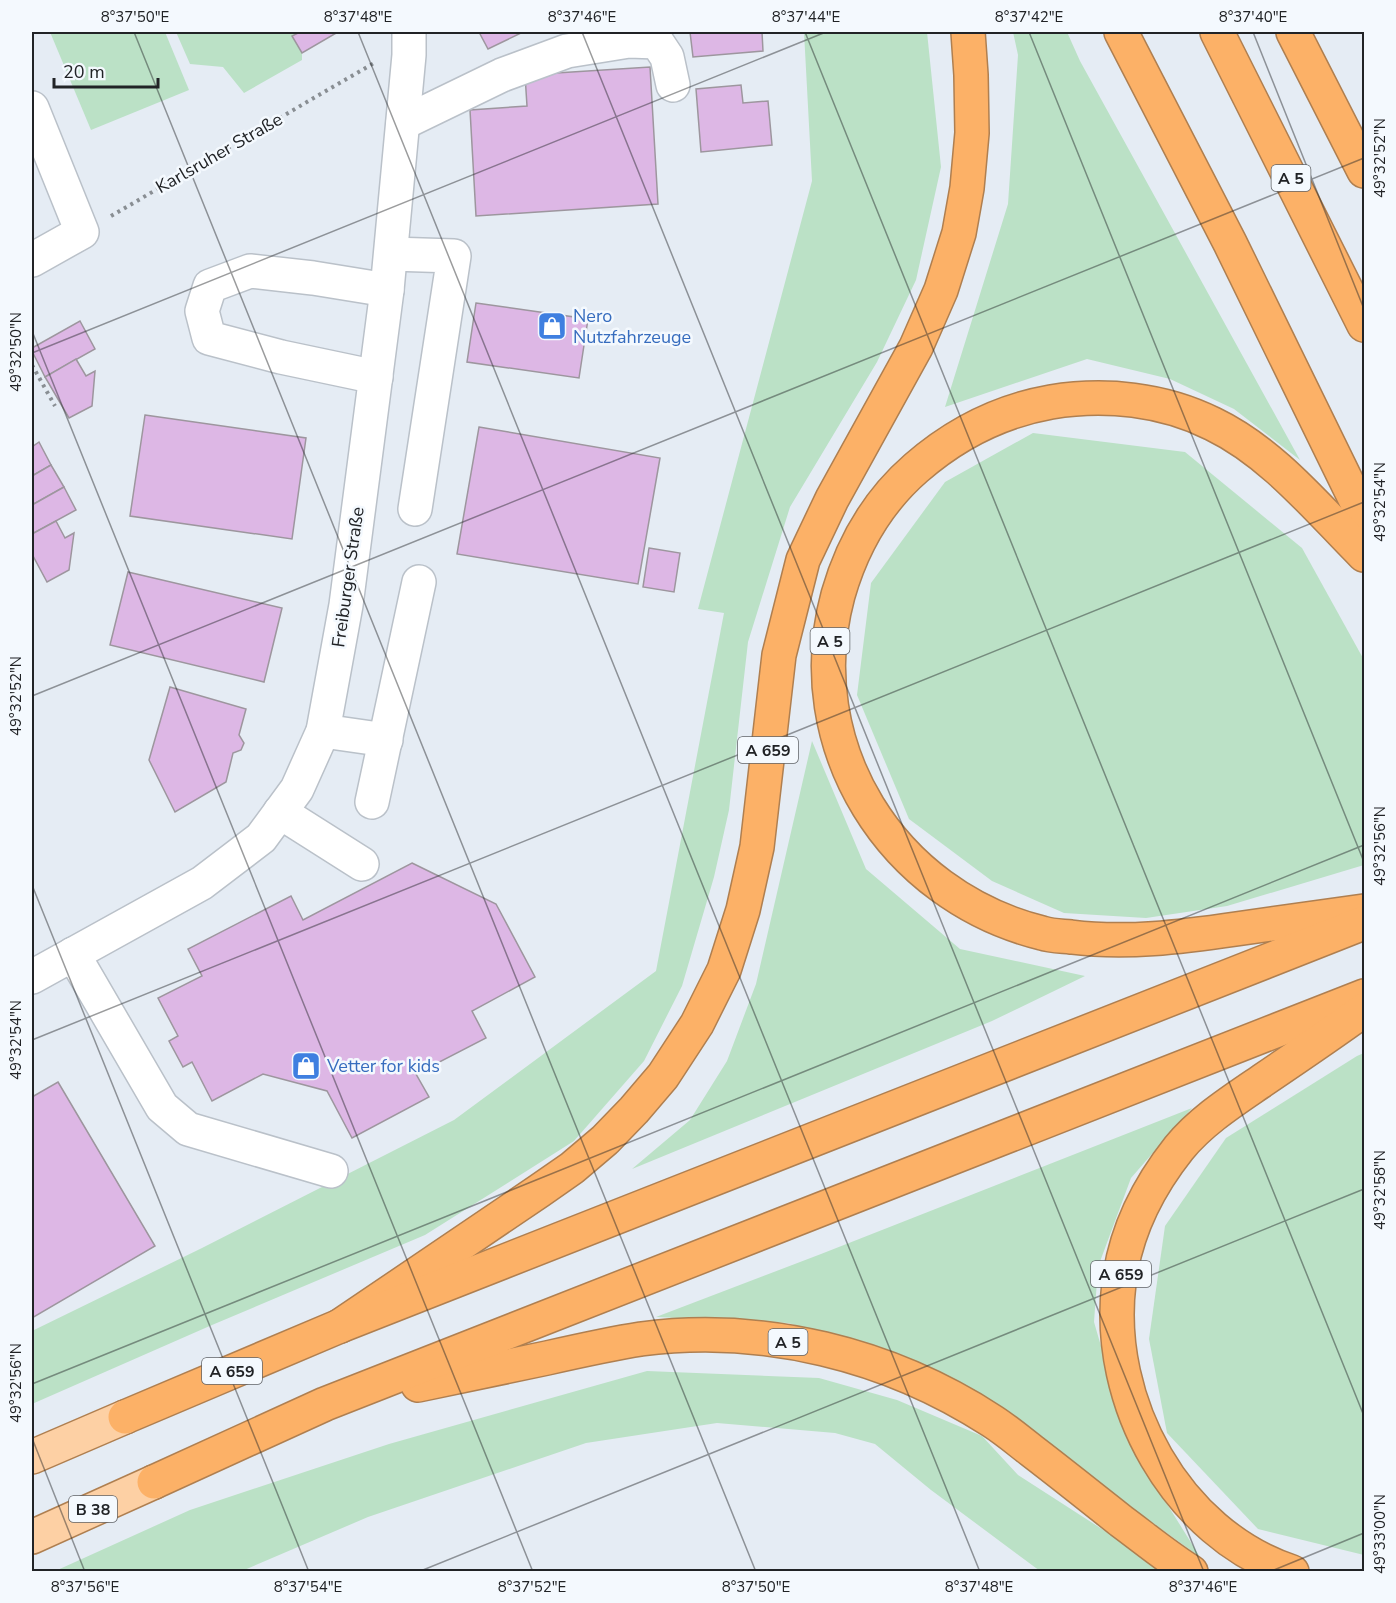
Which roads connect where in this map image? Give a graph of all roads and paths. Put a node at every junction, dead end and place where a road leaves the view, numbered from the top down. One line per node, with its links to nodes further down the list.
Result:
1 (968, 32): 34 (highway, A 659)
2 (1121, 32): 19 (highway)
3 (1217, 32): 14 (highway, A 5)
4 (1293, 32): 9 (highway)
5 (409, 43): 8 (street, Freiburger Straße); 10 (path, Karlsruher Straße)
6 (673, 85): 8 (street)
7 (32, 108): 10 (street)
8 (403, 123): 11 (street, Freiburger Straße)
9 (1365, 171)
10 (82, 232): 12 (street)
11 (391, 254): 13 (street, Freiburger Straße); 18 (street)
12 (32, 260)
13 (387, 290): 16 (street, Freiburger Straße); 16 (street)
14 (1365, 325)
15 (32, 365): 17 (path)
16 (376, 377): 22 (street, Freiburger Straße)
17 (55, 406)
18 (415, 509)
19 (1365, 517)
20 (1365, 555): 27 (highway, A 5)
21 (419, 582): 23 (street)
22 (323, 731): 23 (street); 25 (street, Freiburger Straße)
23 (386, 740): 24 (street)
24 (372, 802)
25 (280, 812): 26 (street); 29 (street, Freiburger Straße)
26 (362, 864)
27 (1365, 911)
28 (1365, 923): 34 (highway, A 659)
29 (73, 954): 30 (street, Freiburger Straße); 33 (street)
30 (32, 977)
31 (1365, 996): 35 (highway)
32 (1365, 1010): 41 (highway, A 659)
33 (331, 1171)
34 (340, 1326): 36 (highway, A 659)
35 (326, 1404): 38 (highway); 40 (highway, A 5)
36 (125, 1417): 37 (main road)
37 (32, 1457)
38 (154, 1482): 39 (main road, B 38)
39 (32, 1537)
40 (1191, 1572)
41 (1292, 1572)

